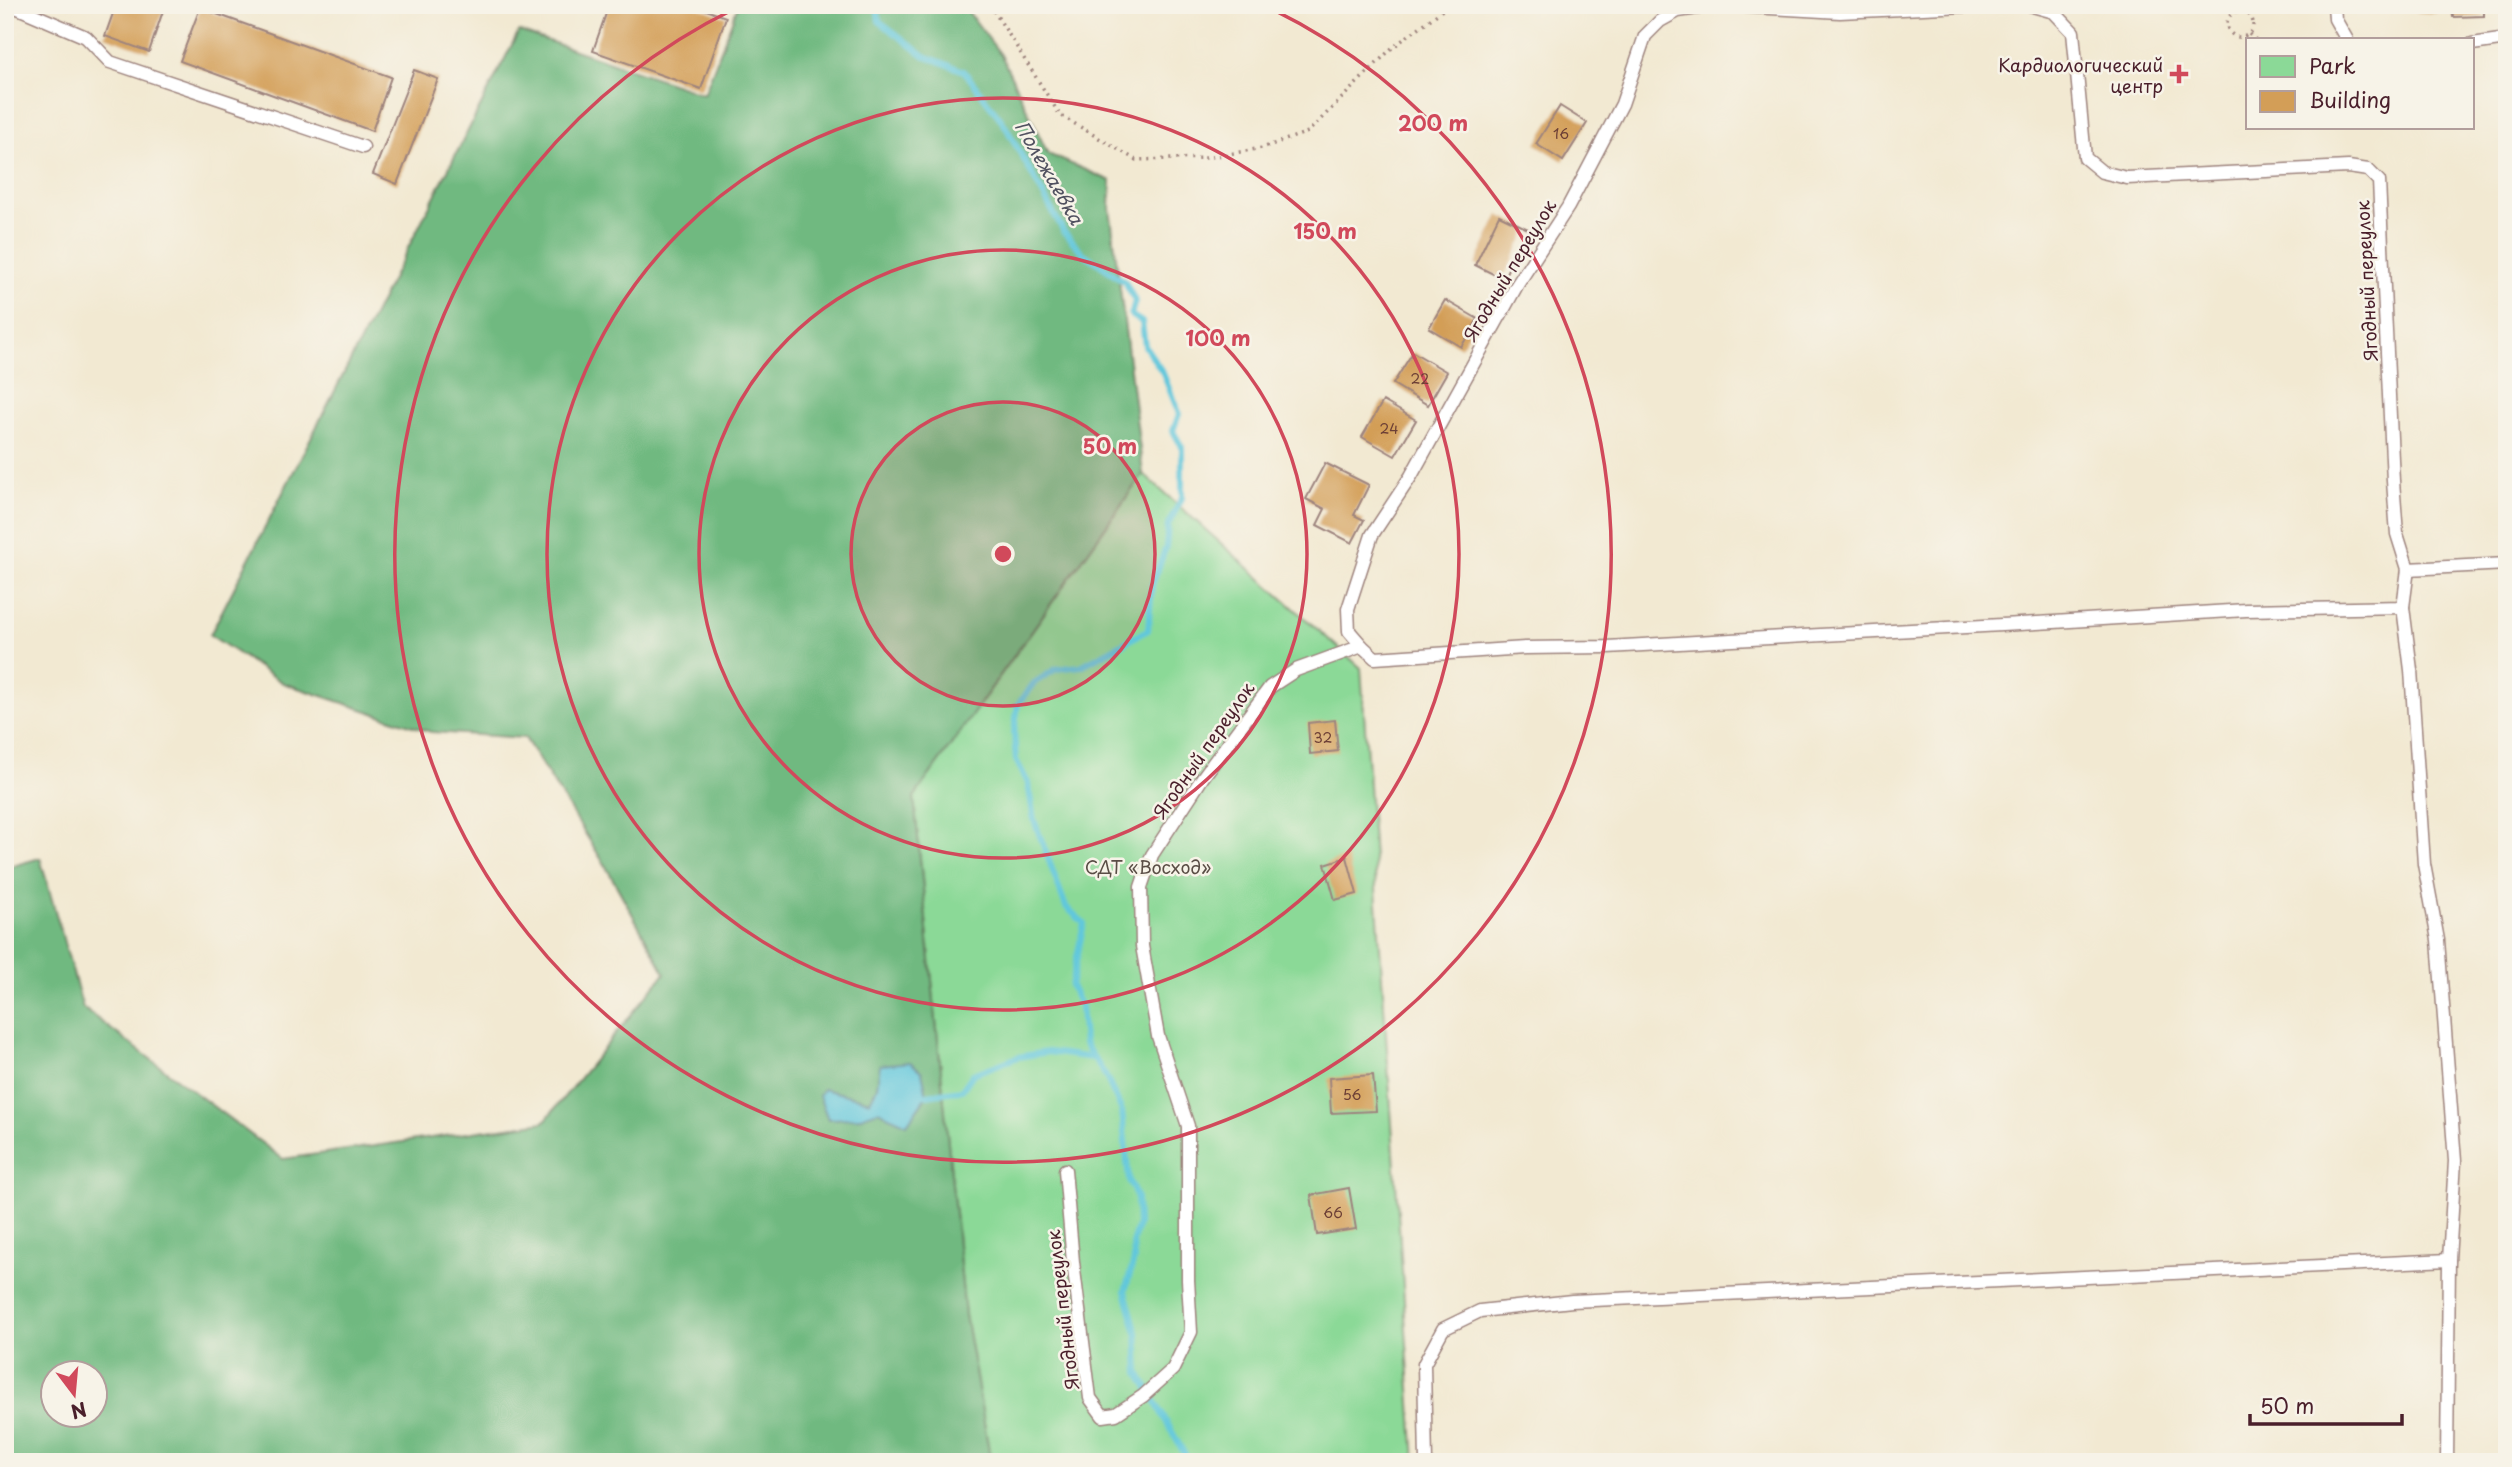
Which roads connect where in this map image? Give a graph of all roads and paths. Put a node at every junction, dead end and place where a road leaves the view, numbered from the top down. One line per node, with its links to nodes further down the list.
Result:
1 (990, 5): 2 (path)
2 (1449, 5)
3 (1985, 5): 18 (lane, Ягодный переулок)
4 (2029, 5): 16 (lane, Ягодный переулок)
5 (2239, 5): 8 (path)
6 (2334, 5): 11 (lane)
7 (5, 6): 14 (lane)
8 (2240, 11): 9 (path); 9 (path)
9 (2249, 34): 10 (path)
10 (2254, 38)
11 (2346, 38)
12 (2507, 39): 13 (lane)
13 (2474, 44)
14 (363, 147)
15 (2507, 564): 16 (lane)
16 (2407, 569): 17 (lane)
17 (2403, 607): 18 (lane); 20 (lane)
18 (1362, 646): 19 (lane, Ягодный переулок)
19 (1065, 1170)
20 (2449, 1260): 21 (lane); 22 (lane)
21 (1426, 1462)
22 (2447, 1462)

